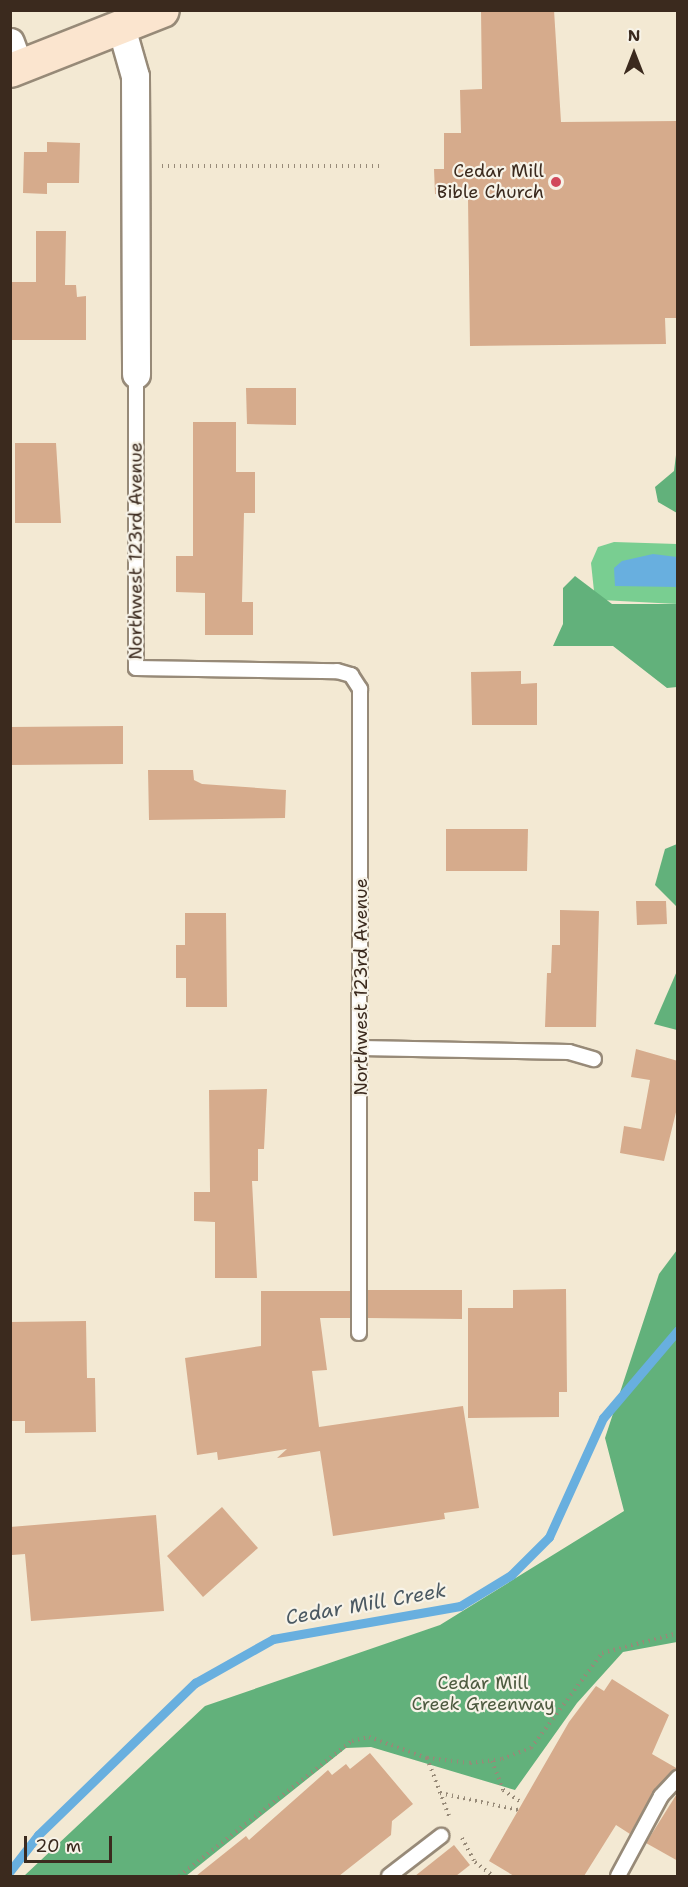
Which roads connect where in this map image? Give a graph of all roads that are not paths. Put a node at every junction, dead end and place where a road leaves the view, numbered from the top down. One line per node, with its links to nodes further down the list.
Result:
1 (162, 10): 2 (main road)
2 (121, 27): 3 (main road); 4 (street, Northwest 123rd Avenue)
3 (13, 60)
4 (136, 375): 5 (lane, Northwest 123rd Avenue)
5 (361, 1048): 6 (lane); 7 (lane, Northwest 123rd Avenue)
6 (594, 1059)
7 (359, 1333)
8 (678, 1778): 11 (lane)
9 (441, 1836): 10 (lane)
10 (389, 1876)
11 (618, 1876)

